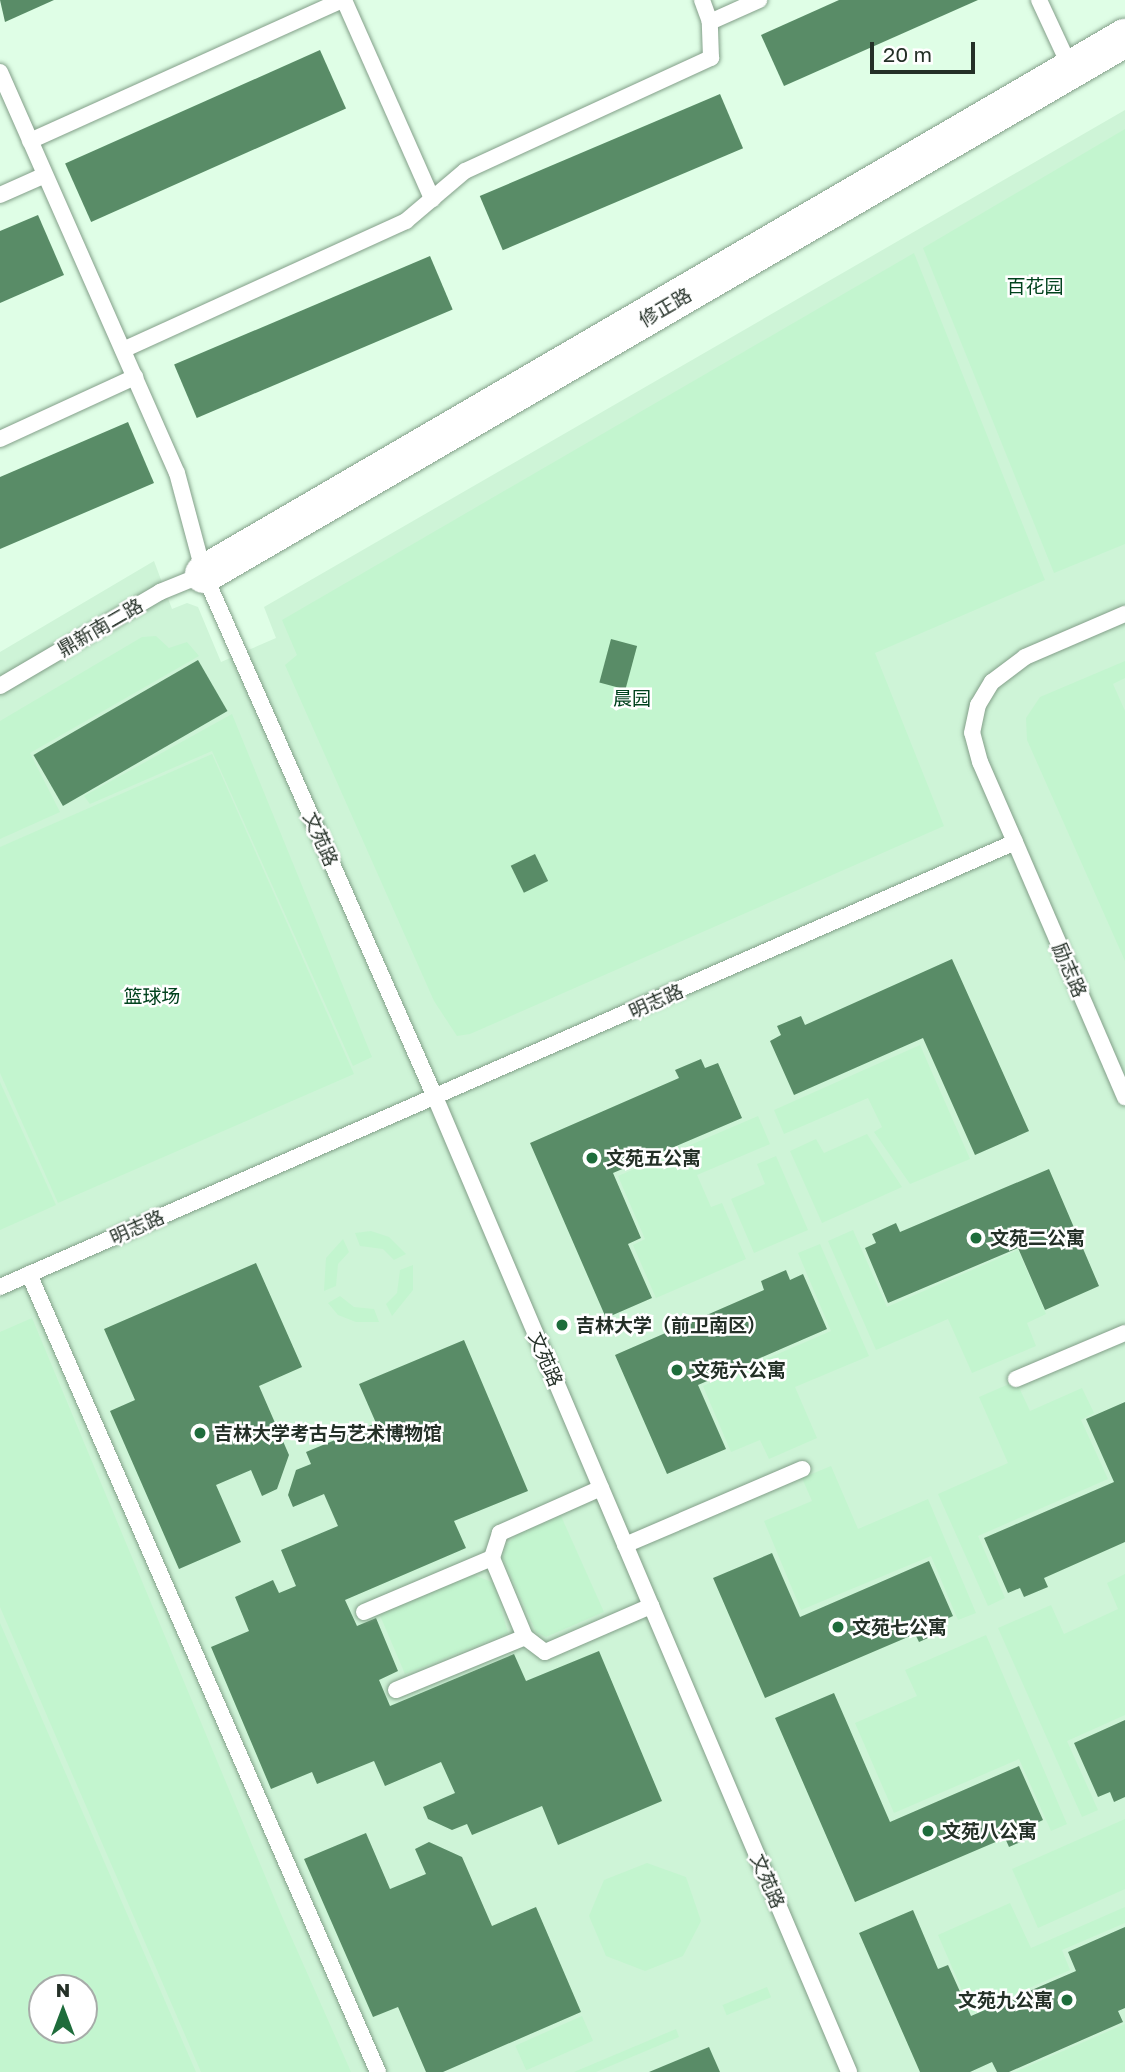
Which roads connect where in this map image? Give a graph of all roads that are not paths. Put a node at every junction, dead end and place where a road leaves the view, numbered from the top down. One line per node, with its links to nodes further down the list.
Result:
1 (343, 0): 9 (lane); 12 (lane)
2 (702, 0): 5 (lane)
3 (759, 0): 5 (lane)
4 (1039, 0): 7 (lane)
5 (710, 22): 12 (lane)
6 (1125, 38): 7 (street, 修正路)
7 (1071, 69): 16 (street, 修正路)
8 (0, 72): 9 (lane, 文苑路)
9 (30, 141): 10 (lane, 文苑路)
10 (45, 175): 11 (lane); 13 (lane, 文苑路)
11 (0, 195)
12 (432, 199): 13 (lane)
13 (123, 350): 14 (lane, 文苑路)
14 (135, 377): 15 (lane); 16 (lane, 文苑路)
15 (0, 439)
16 (204, 574): 18 (lane, 鼎新南二路); 20 (lane, 文苑路)
17 (1125, 614): 19 (lane)
18 (0, 686)
19 (1016, 842): 20 (lane, 明志路); 21 (lane, 励志路)
20 (435, 1097): 22 (lane, 明志路); 27 (lane, 文苑路)
21 (1125, 1097)
22 (29, 1274): 23 (lane, 明志路); 34 (lane)
23 (0, 1287)
24 (1125, 1333): 25 (lane)
25 (1016, 1379)
26 (802, 1469): 28 (lane)
27 (601, 1488): 28 (lane, 文苑路); 29 (lane)
28 (625, 1545): 30 (lane, 文苑路)
29 (492, 1558): 31 (lane); 32 (lane)
30 (651, 1606): 32 (lane); 35 (lane, 文苑路)
31 (364, 1612)
32 (525, 1637): 33 (lane)
33 (396, 1690)
34 (378, 2072)
35 (849, 2072)

